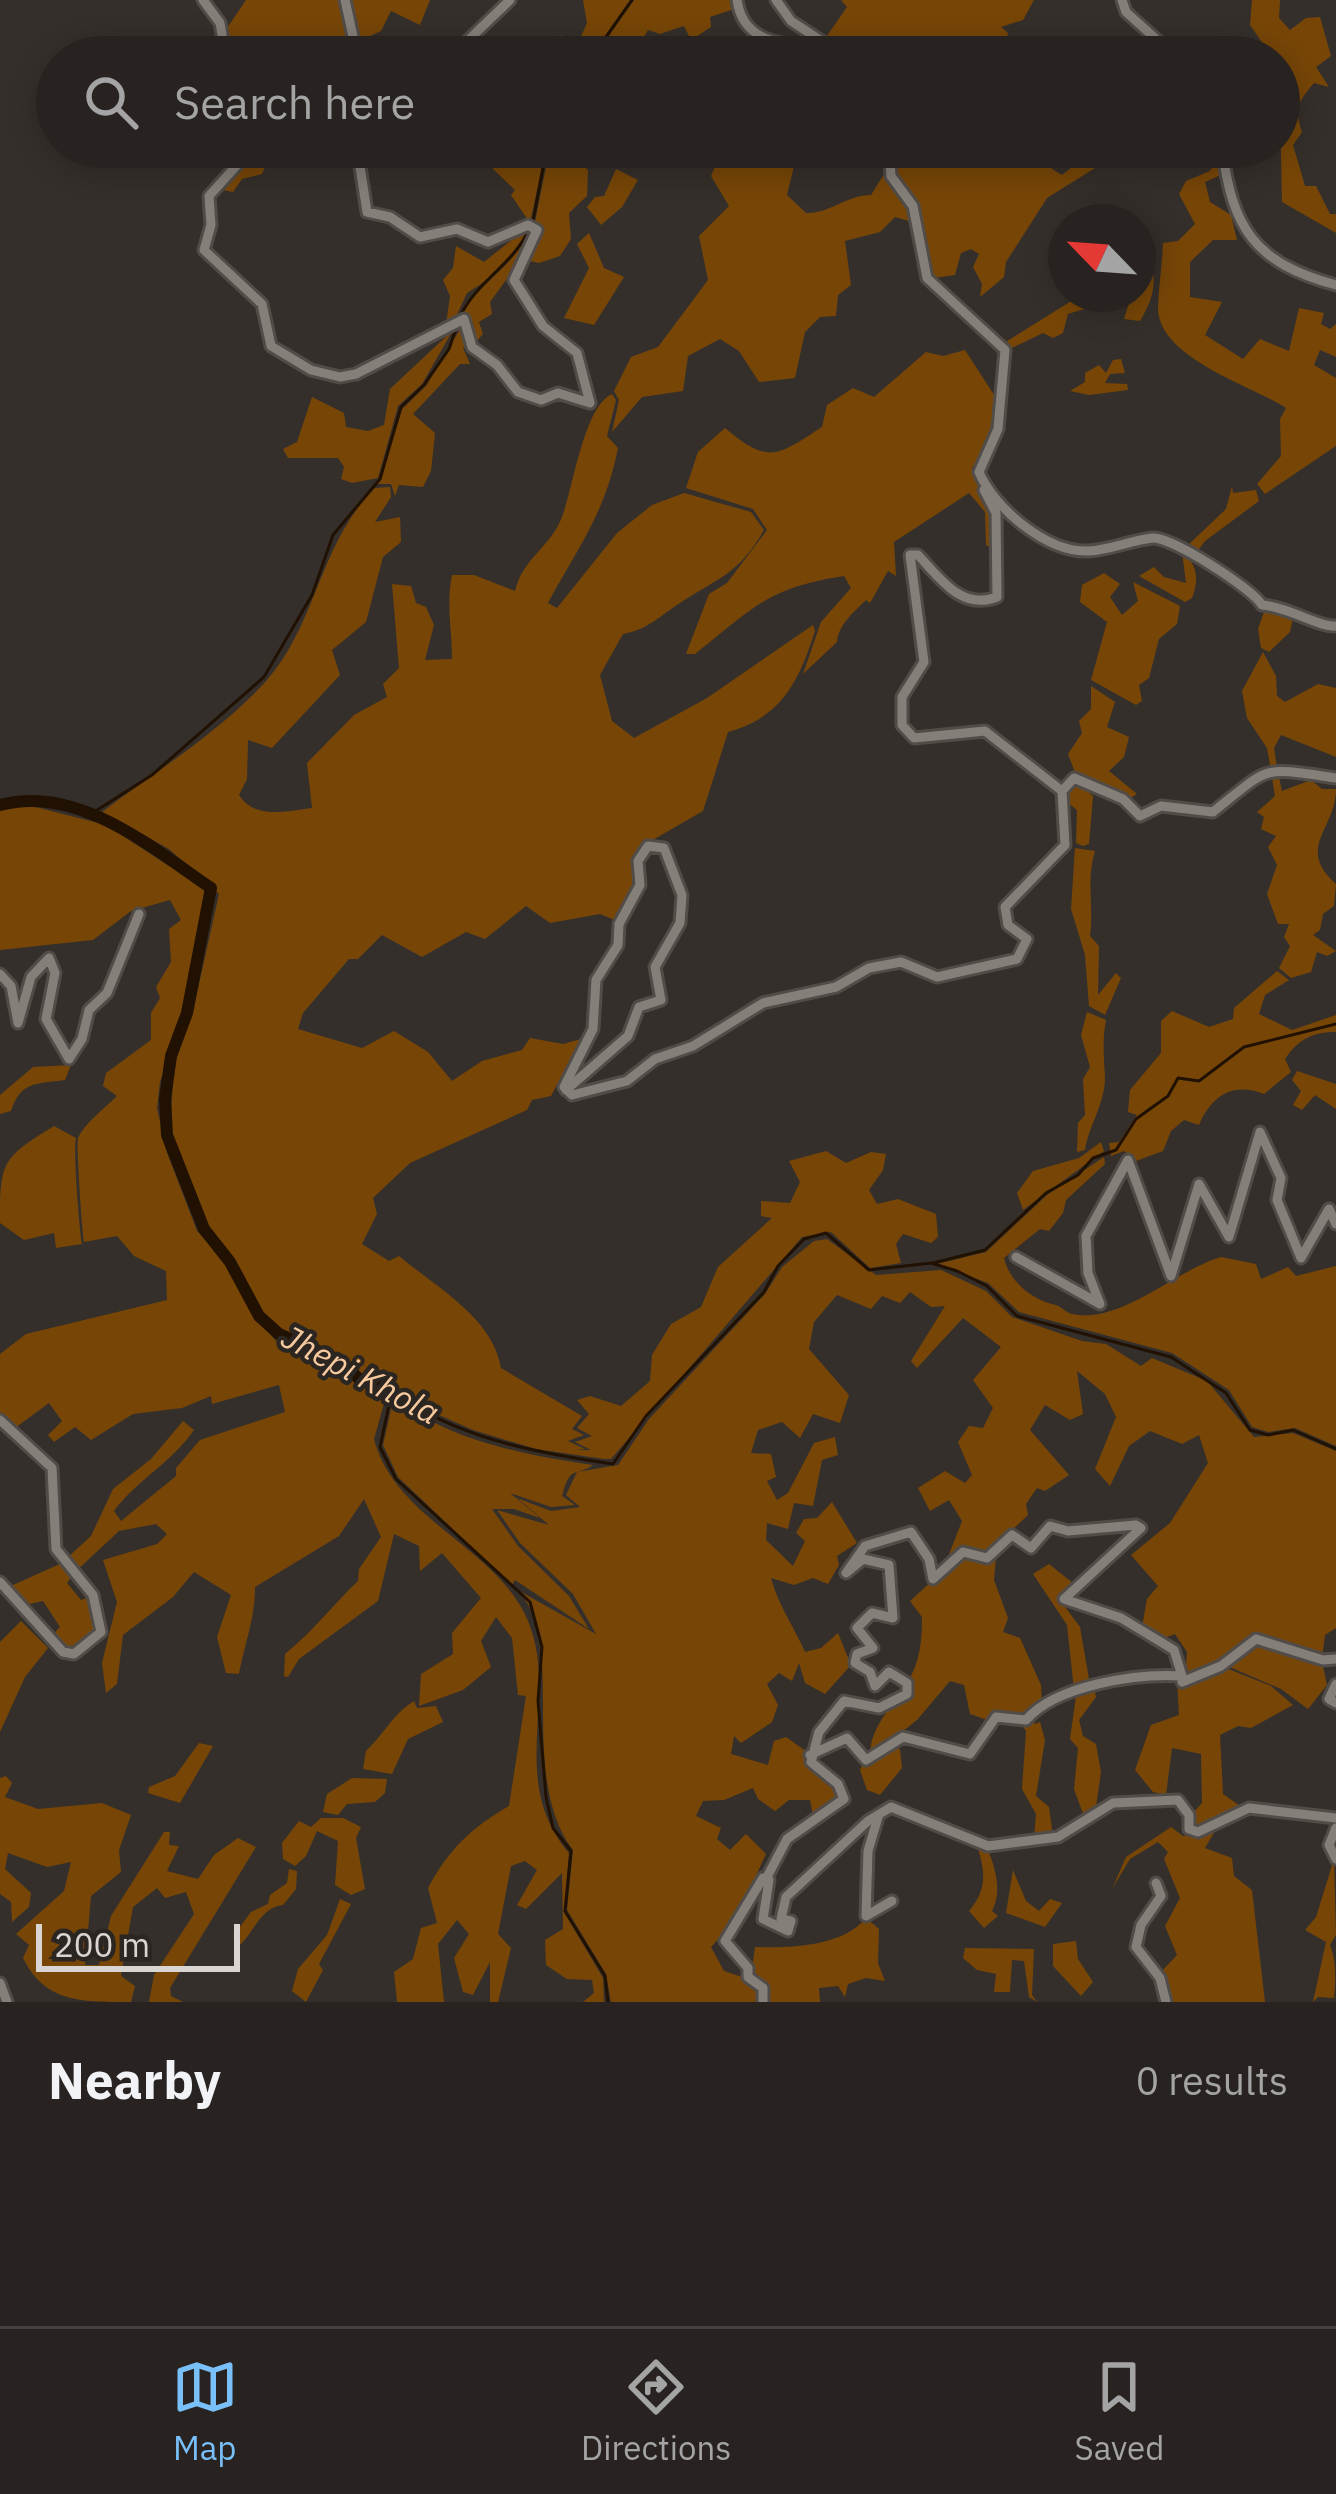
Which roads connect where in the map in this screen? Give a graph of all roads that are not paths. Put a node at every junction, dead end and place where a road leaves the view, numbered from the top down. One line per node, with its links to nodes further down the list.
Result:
1 (203, 0): 7 (street)
2 (345, 0): 8 (street)
3 (510, 0): 9 (street)
4 (737, 0): 10 (street)
5 (776, 0): 11 (street)
6 (1122, 0): 12 (street)
7 (222, 36)
8 (353, 36)
9 (473, 36)
10 (758, 36)
11 (812, 36)
12 (1153, 36)
13 (234, 168): 14 (street)
14 (358, 168)
15 (890, 168): 18 (street)
16 (1224, 168): 17 (street)
17 (1336, 285)
18 (981, 479): 19 (street); 21 (street)
19 (1336, 626)
20 (1336, 778): 21 (street)
21 (1062, 791): 24 (street)
22 (139, 914): 23 (street)
23 (0, 974)
24 (566, 1090): 24 (street)
25 (1336, 1224): 26 (street)
26 (1016, 1257)
27 (0, 1420): 28 (street)
28 (0, 1582)
29 (1336, 1659): 30 (street)
30 (1182, 1676): 33 (street); 33 (street)
31 (1336, 1684): 32 (street)
32 (1336, 1703)
33 (810, 1755): 38 (street)
34 (880, 1812): 35 (street); 38 (street); 40 (street)
35 (1336, 1818)
36 (1336, 1828): 37 (street)
37 (1336, 1858)
38 (766, 1879): 43 (street)
39 (1156, 1883): 44 (street)
40 (892, 1901)
41 (0, 1983): 42 (street)
42 (7, 2002)
43 (764, 2002)
44 (1166, 2002)

